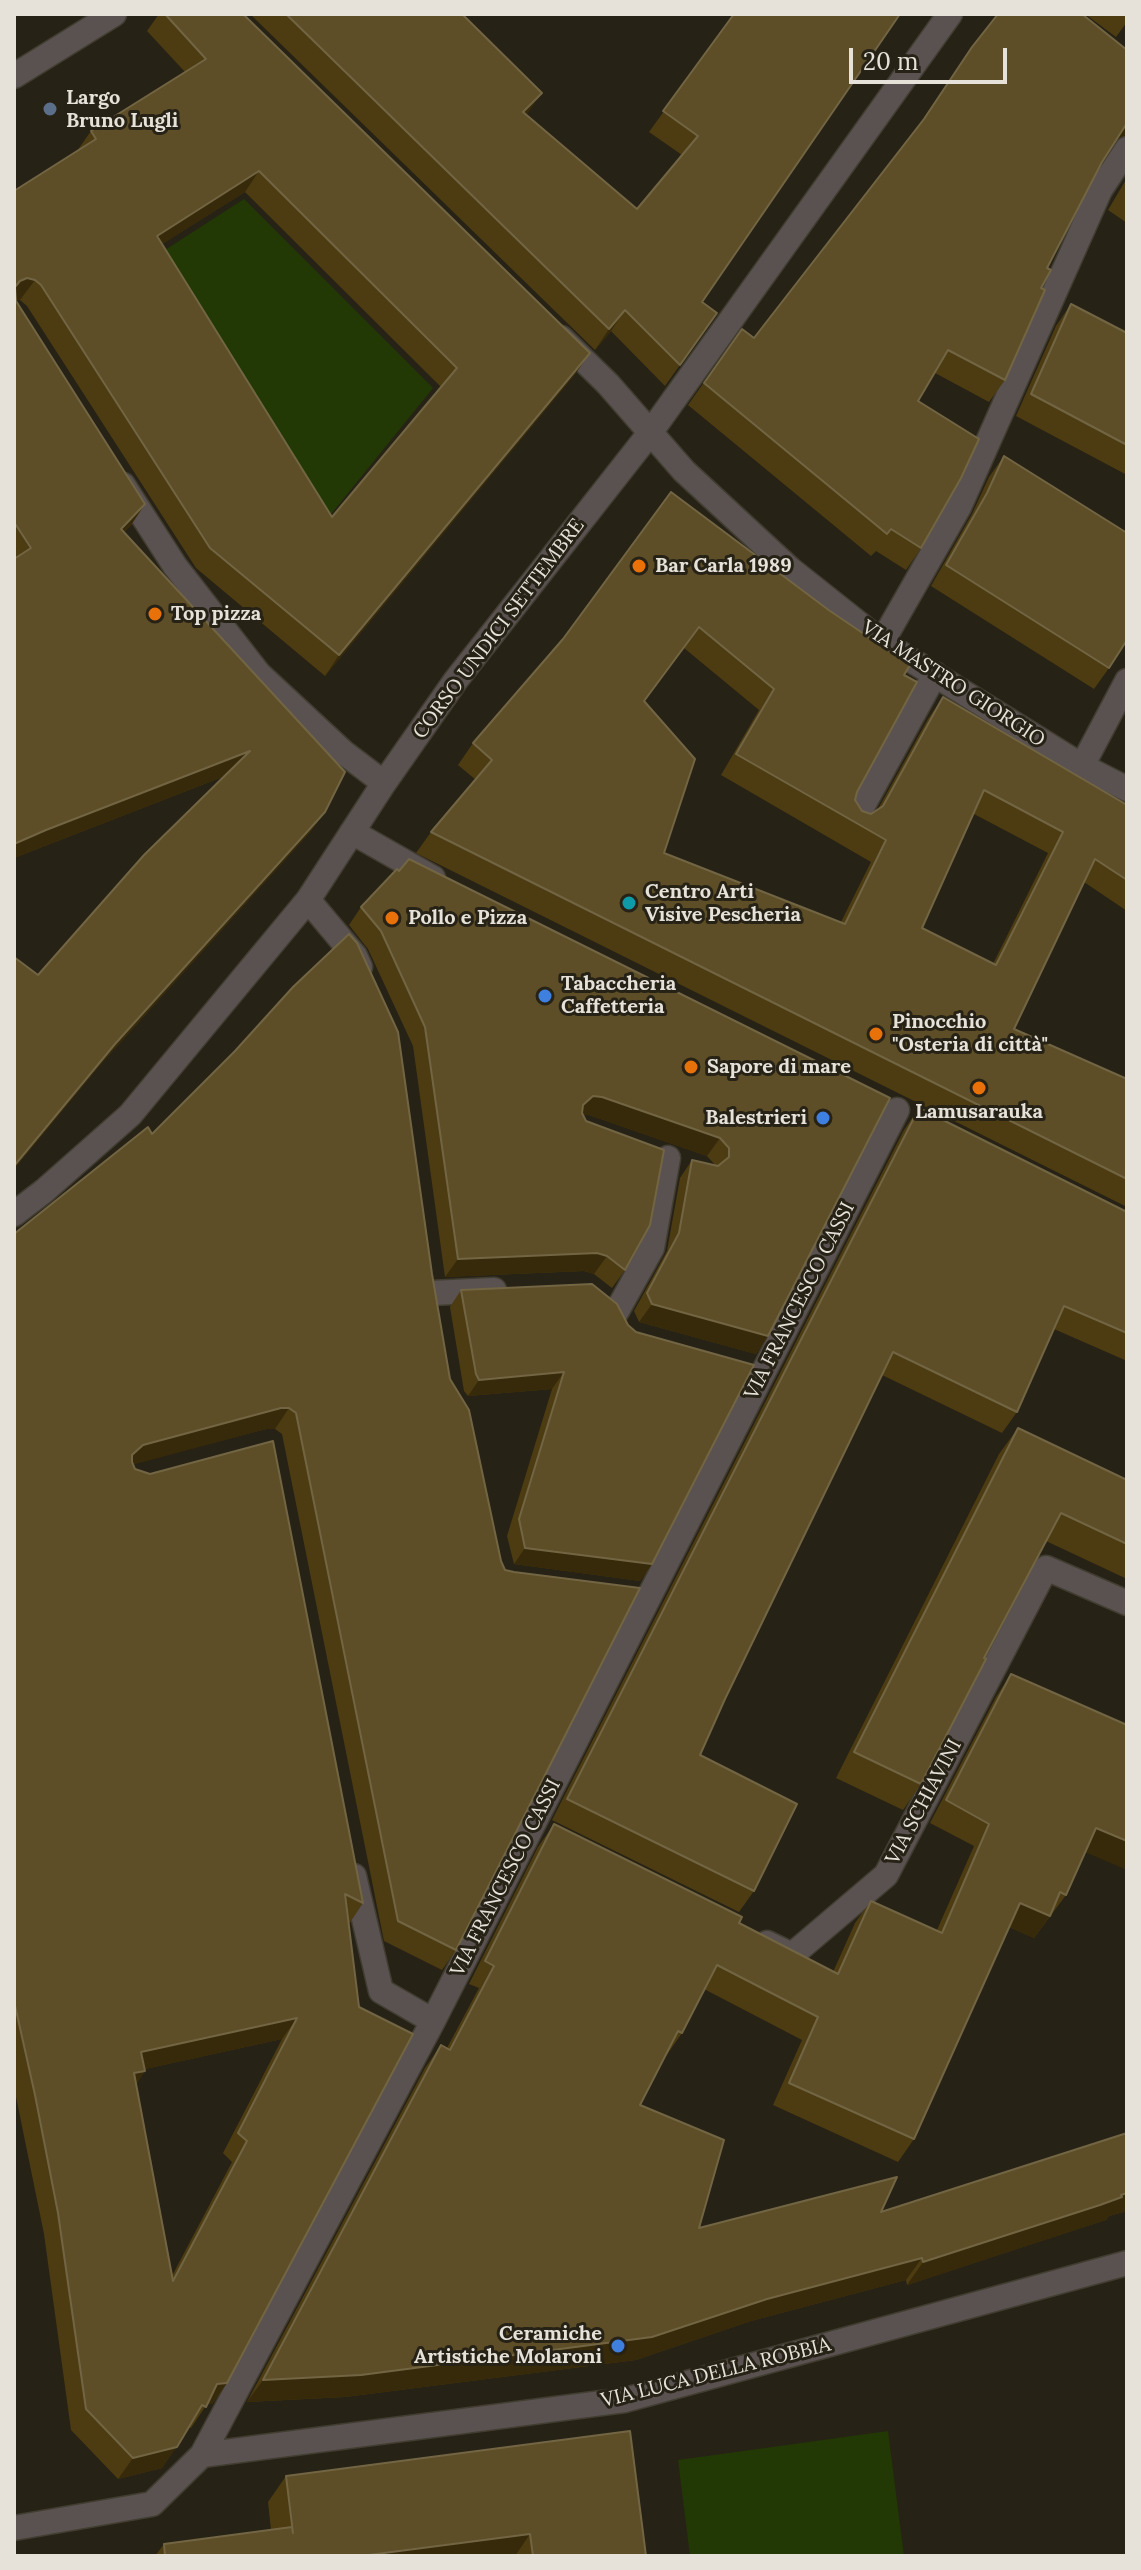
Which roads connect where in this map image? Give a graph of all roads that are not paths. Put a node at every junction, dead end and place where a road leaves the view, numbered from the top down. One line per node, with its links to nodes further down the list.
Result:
1 (114, 14): 3 (street)
2 (950, 14): 6 (street, CORSO UNDICI SETTEMBRE)
3 (14, 76)
4 (1127, 149): 8 (street)
5 (541, 318): 6 (street, VIA MASTRO GIORGIO)
6 (650, 433): 8 (street, VIA MASTRO GIORGIO); 12 (street, CORSO UNDICI SETTEMBRE)
7 (107, 460): 12 (street)
8 (882, 642): 9 (street, VIA MASTRO GIORGIO)
9 (935, 674): 11 (street, VIA MASTRO GIORGIO); 14 (street)
10 (1127, 681): 11 (street)
11 (1082, 766): 13 (street, VIA MASTRO GIORGIO)
12 (384, 783): 15 (street, CORSO UNDICI SETTEMBRE)
13 (1127, 789)
14 (855, 820)
15 (352, 832): 16 (street); 17 (street, CORSO UNDICI SETTEMBRE)
16 (459, 891)
17 (308, 900): 18 (street); 21 (street, CORSO UNDICI SETTEMBRE)
18 (367, 982)
19 (924, 1124): 30 (street, VIA FRANCESCO CASSI)
20 (640, 1148): 26 (street)
21 (14, 1214)
22 (428, 1262): 24 (street)
23 (524, 1289): 24 (street)
24 (432, 1293): 27 (street)
25 (595, 1295): 26 (street)
26 (617, 1311): 28 (street)
27 (437, 1323)
28 (629, 1335)
29 (734, 1363): 30 (street)
30 (764, 1372): 32 (street, VIA FRANCESCO CASSI)
31 (619, 1593): 32 (street)
32 (649, 1597): 34 (street, VIA FRANCESCO CASSI)
33 (1127, 1603): 37 (street, VIA SCHIAVINI)
34 (532, 1827): 35 (street); 38 (street, VIA FRANCESCO CASSI)
35 (559, 1840)
36 (350, 1854): 38 (street)
37 (751, 1935)
38 (433, 2021): 40 (street, VIA FRANCESCO CASSI)
39 (1127, 2263): 40 (street, VIA LUCA DELLA ROBBIA)
40 (202, 2455): 41 (street, VIA FRANCESCO CASSI)
41 (14, 2528)

